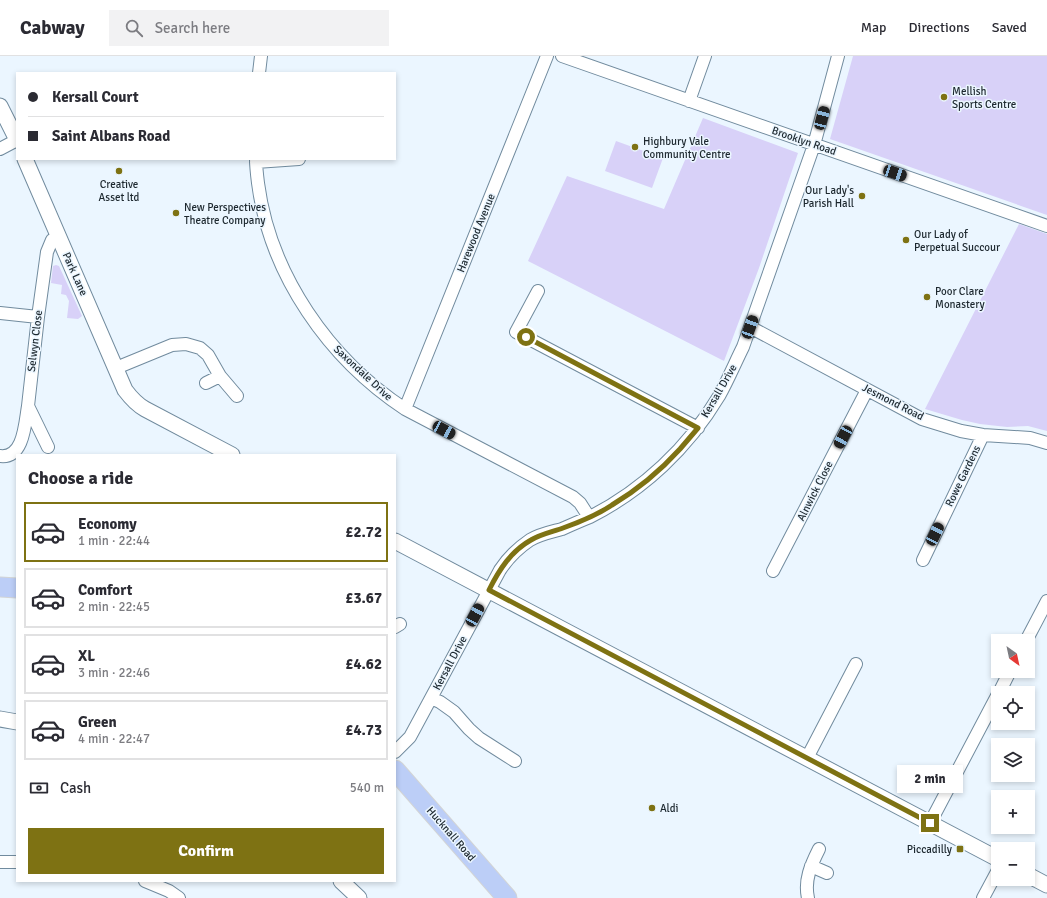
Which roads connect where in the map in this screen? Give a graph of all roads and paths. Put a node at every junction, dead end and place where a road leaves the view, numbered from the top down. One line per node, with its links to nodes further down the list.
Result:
1 (261, 56): 6 (street)
2 (547, 56): 27 (street, Harewood Avenue)
3 (562, 56): 7 (street, Brooklyn Road)
4 (705, 56): 7 (street)
5 (838, 56): 11 (street, Kersall Drive)
6 (258, 72)
7 (689, 101): 11 (street, Brooklyn Road)
8 (0, 106): 9 (street)
9 (16, 138)
10 (16, 141): 12 (street)
11 (814, 145): 15 (street, Brooklyn Road); 20 (street, Kersall Drive)
12 (0, 149)
13 (25, 160): 16 (street, Park Lane)
14 (256, 160): 27 (street, Saxondale Drive)
15 (1047, 226)
16 (59, 237): 19 (street, Selwyn Close); 21 (street, Park Lane)
17 (538, 291): 28 (street)
18 (0, 313): 19 (street)
19 (38, 317): 26 (street, Selwyn Close)
20 (750, 327): 24 (street, Jesmond Road); 28 (street, Kersall Drive)
21 (116, 368): 22 (street); 32 (street, Park Lane)
22 (220, 376): 23 (street); 25 (street)
23 (206, 383)
24 (867, 390): 29 (street, Jesmond Road); 37 (street, Alnwick Close)
25 (237, 396)
26 (28, 406): 31 (street); 33 (street, Selwyn Close)
27 (405, 409): 34 (street, Saxondale Drive)
28 (698, 428): 34 (street, Kersall Drive)
29 (983, 435): 30 (street, Jesmond Road); 36 (street, Rowe Gardens)
30 (1047, 443)
31 (48, 447)
32 (230, 454)
33 (0, 456)
34 (589, 517): 40 (street, Kersall Drive)
35 (396, 542): 40 (street)
36 (923, 560)
37 (773, 571)
38 (0, 587): 39 (main road)
39 (16, 588)
40 (489, 590): 44 (street, Kersall Drive); 49 (street)
41 (1047, 601): 42 (street)
42 (1030, 634)
43 (856, 664): 49 (street)
44 (431, 698): 48 (street, Kersall Drive); 50 (street)
45 (991, 707): 52 (street)
46 (0, 719): 47 (street)
47 (16, 722)
48 (396, 751)
49 (807, 758): 52 (street)
50 (515, 761)
51 (396, 771): 66 (main road, Hucknall Road)
52 (930, 823): 54 (street)
53 (819, 849): 57 (street)
54 (991, 855)
55 (0, 862): 56 (street)
56 (16, 862)
57 (811, 866): 58 (street); 67 (street)
58 (827, 873)
59 (1035, 879): 63 (street)
60 (147, 882): 64 (street)
61 (342, 882): 65 (street)
62 (991, 883): 68 (street)
63 (1047, 885)
64 (179, 898)
65 (359, 898)
66 (507, 898)
67 (808, 898)
68 (983, 898)

